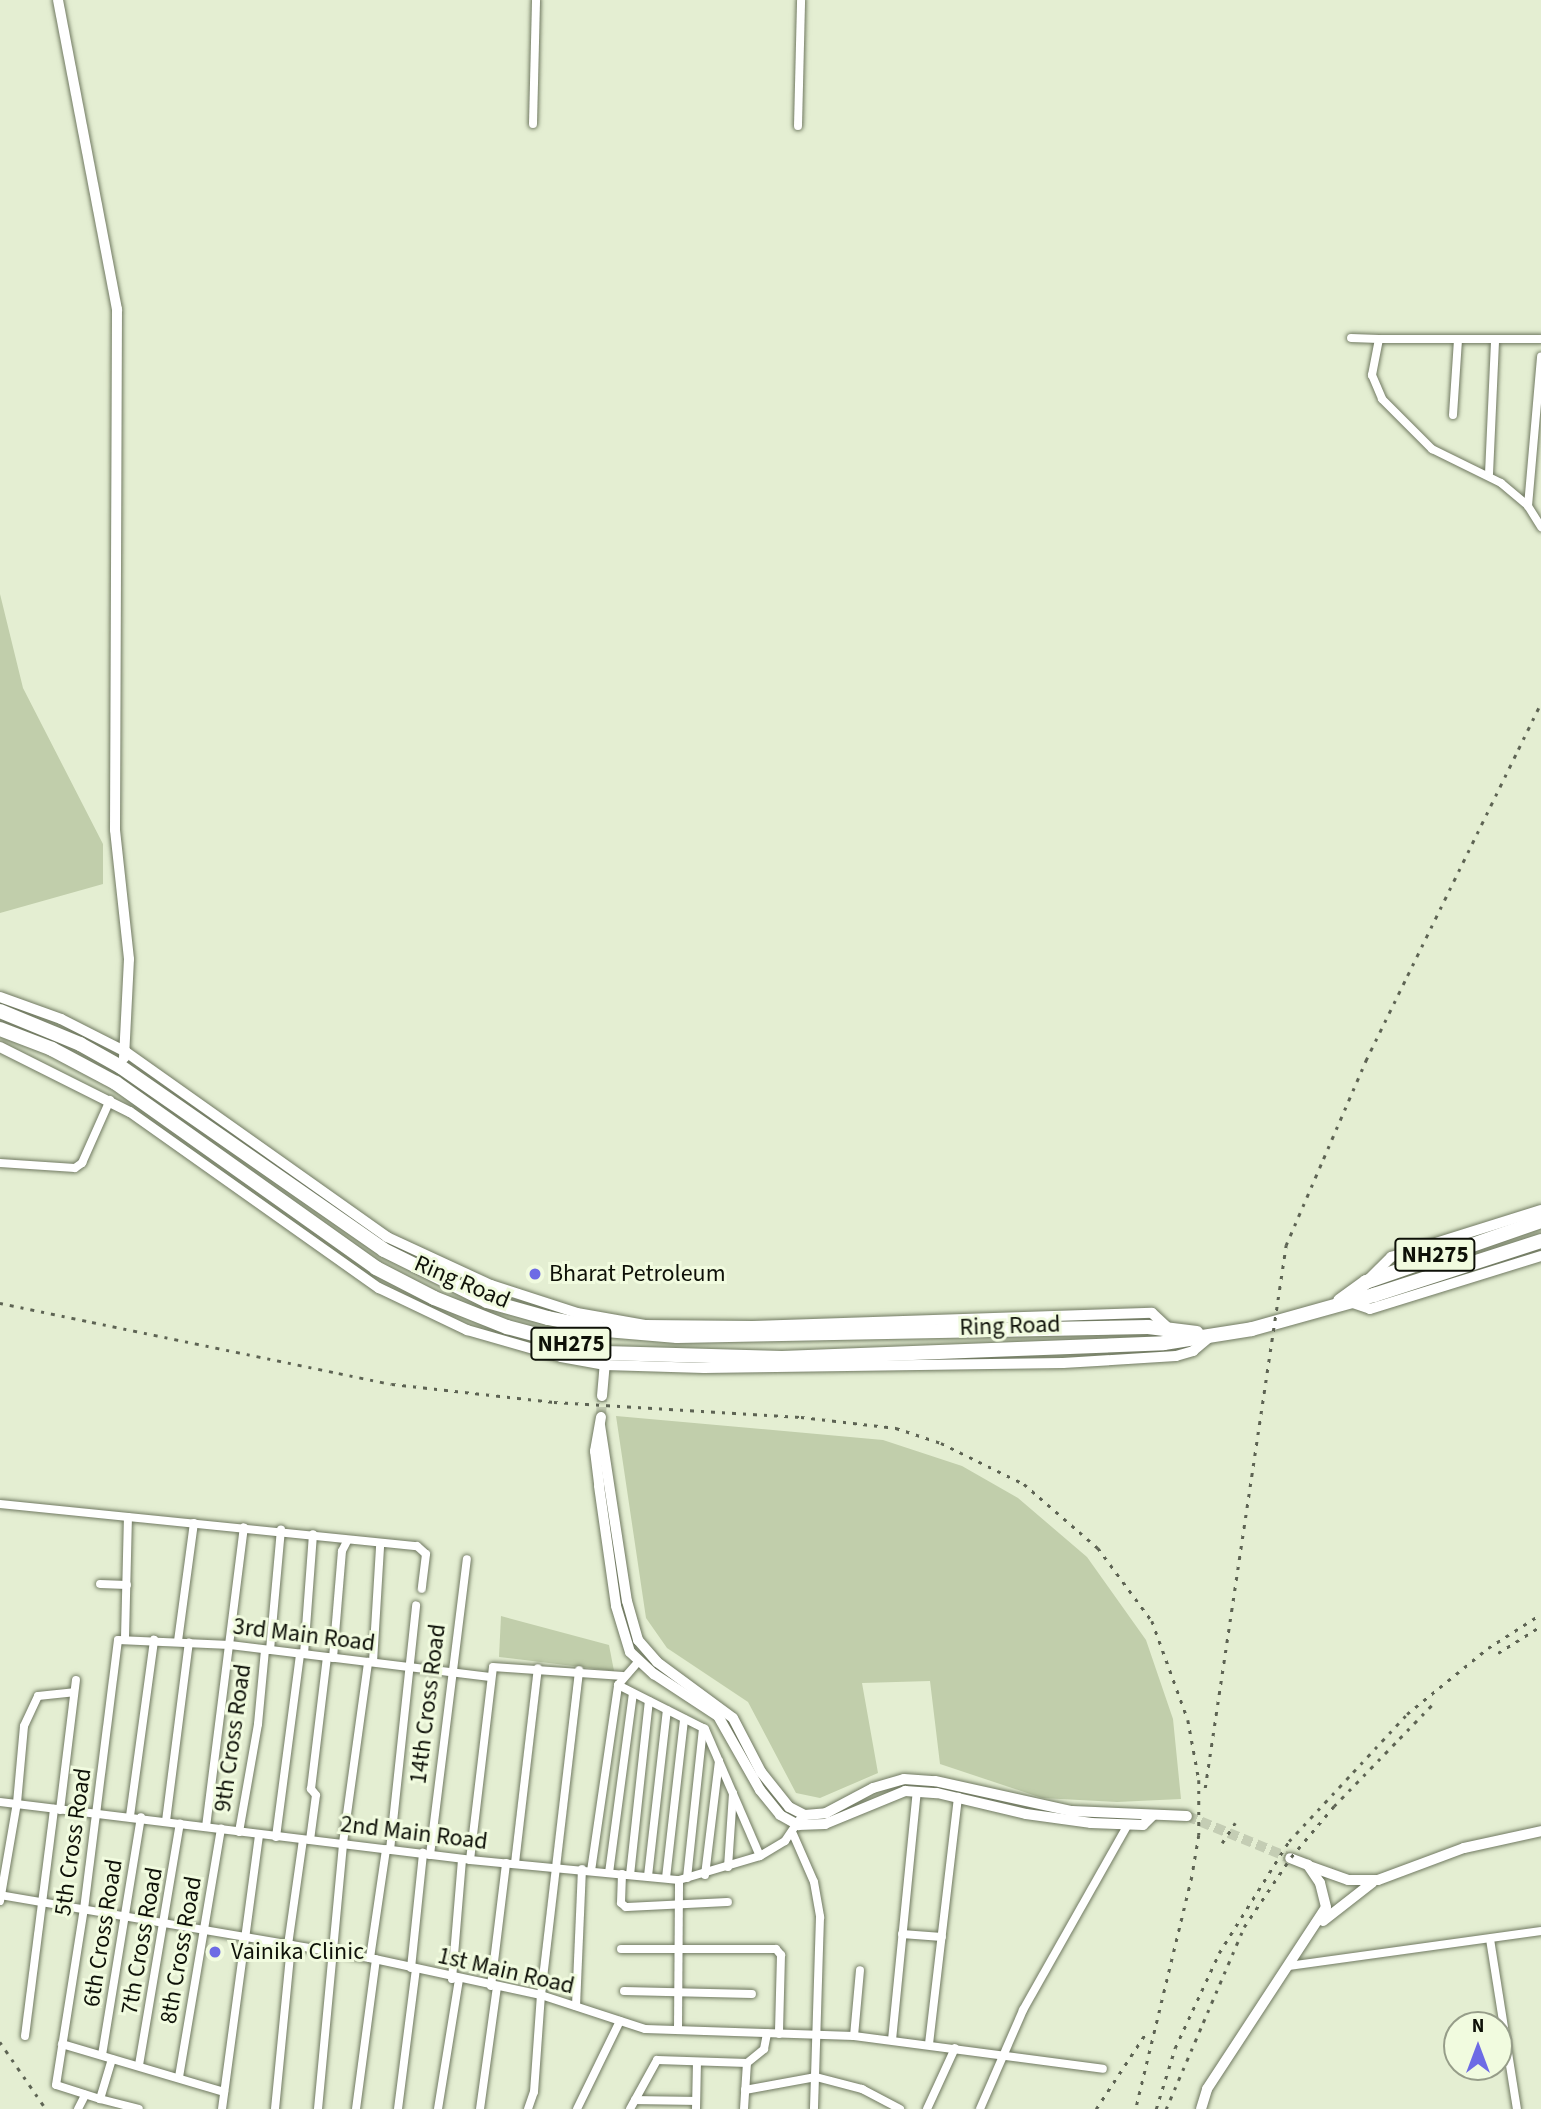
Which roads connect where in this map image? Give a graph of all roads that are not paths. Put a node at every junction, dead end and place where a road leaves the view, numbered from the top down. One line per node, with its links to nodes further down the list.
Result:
1 (58, 0): 20 (street)
2 (536, 0): 4 (street)
3 (801, 0): 5 (street)
4 (533, 124)
5 (798, 126)
6 (1351, 338): 7 (street)
7 (1379, 339): 8 (street); 13 (street)
8 (1458, 339): 9 (street); 12 (street)
9 (1495, 340): 10 (street); 13 (street)
10 (1541, 340)
11 (1541, 357): 14 (street)
12 (1453, 415)
13 (1489, 474): 14 (street)
14 (1528, 506): 15 (street)
15 (1541, 527)
16 (0, 997): 20 (street)
17 (0, 1011): 21 (highway, Ring Road / NH275)
18 (0, 1029): 22 (highway, Ring Road / NH275)
19 (0, 1047): 23 (street)
20 (126, 1052): 21 (street); 31 (street)
21 (121, 1067): 22 (street); 31 (highway, Ring Road / NH275)
22 (116, 1083): 23 (street); 33 (highway, Ring Road / NH275)
23 (110, 1100): 24 (street); 33 (street)
24 (0, 1163)
25 (1541, 1210): 29 (street)
26 (1541, 1221): 29 (highway, Ring Road / NH275)
27 (1541, 1241): 30 (highway, Ring Road / NH275)
28 (1541, 1256): 30 (street)
29 (1366, 1282): 30 (highway, Ring Road / NH275)
30 (1343, 1303): 32 (highway, Ring Road / NH275)
31 (1168, 1328): 32 (highway, Ring Road / NH275)
32 (1227, 1333): 33 (highway, Ring Road / NH275)
33 (605, 1359): 34 (street)
34 (602, 1396)
35 (0, 1504): 36 (street)
36 (128, 1517): 37 (street); 45 (street)
37 (194, 1523): 38 (street); 50 (street)
38 (244, 1527): 39 (street); 52 (street)
39 (281, 1530): 40 (street); 53 (street, 9th Cross Road)
40 (313, 1534): 41 (street); 54 (street)
41 (347, 1541): 42 (street); 55 (street)
42 (380, 1546): 46 (street); 56 (street)
43 (467, 1559): 61 (street, 14th Cross Road)
44 (100, 1584): 45 (street)
45 (127, 1585): 48 (street)
46 (422, 1589)
47 (416, 1605): 58 (street)
48 (125, 1638): 49 (street, 3rd Main Road); 79 (street, 5th Cross Road)
49 (154, 1640): 50 (street, 3rd Main Road); 81 (street)
50 (178, 1641): 51 (street, 3rd Main Road)
51 (190, 1642): 52 (street, 3rd Main Road); 84 (street)
52 (230, 1645): 53 (street, 3rd Main Road); 88 (street)
53 (267, 1650): 54 (street, 3rd Main Road); 90 (street, 9th Cross Road)
54 (302, 1654): 55 (street, 3rd Main Road); 93 (street)
55 (330, 1658): 56 (street, 3rd Main Road); 94 (street)
56 (370, 1662): 58 (street, 3rd Main Road); 95 (street)
57 (638, 1662): 62 (street); 86 (street); 86 (street)
58 (407, 1667): 61 (street, 3rd Main Road); 96 (street)
59 (538, 1668): 60 (street); 63 (street); 102 (street)
60 (579, 1670): 62 (street); 104 (street)
61 (450, 1672): 63 (street, 3rd Main Road); 97 (street, 14th Cross Road)
62 (623, 1676): 65 (street)
63 (490, 1677): 100 (street)
64 (76, 1680): 66 (street)
65 (618, 1685): 67 (street); 106 (street)
66 (74, 1692): 77 (street); 78 (street)
67 (633, 1694): 68 (street); 107 (street)
68 (649, 1701): 69 (street); 108 (street)
69 (667, 1710): 70 (street); 110 (street)
70 (684, 1719): 71 (street); 111 (street)
71 (703, 1728): 72 (street); 112 (street)
72 (719, 1758): 73 (street); 109 (street)
73 (733, 1790): 98 (street); 105 (street)
74 (917, 1791): 75 (street); 86 (street); 125 (street)
75 (958, 1797): 87 (street); 127 (street)
76 (0, 1802): 77 (street, 2nd Main Road)
77 (18, 1803): 78 (street, 2nd Main Road); 114 (street)
78 (57, 1809): 79 (street, 2nd Main Road); 116 (street)
79 (98, 1813): 81 (street, 2nd Main Road); 119 (street, 5th Cross Road)
80 (1153, 1815): 82 (street); 86 (street); 87 (street)
81 (131, 1816): 83 (street, 2nd Main Road)
82 (1186, 1816)
83 (141, 1817): 84 (street, 2nd Main Road); 120 (street, 6th Cross Road)
84 (166, 1821): 85 (street, 2nd Main Road)
85 (180, 1823): 88 (street, 2nd Main Road); 121 (street, 7th Cross Road)
86 (797, 1824): 98 (street, 2nd Main Road); 148 (street)
87 (1126, 1826): 155 (street)
88 (206, 1827): 89 (street, 2nd Main Road)
89 (221, 1829): 90 (street, 2nd Main Road); 123 (street, 8th Cross Road)
90 (239, 1832): 92 (street, 2nd Main Road)
91 (1541, 1832): 113 (street)
92 (260, 1835): 93 (street, 2nd Main Road); 126 (street)
93 (276, 1837): 94 (street, 2nd Main Road)
94 (307, 1840): 95 (street, 2nd Main Road); 129 (street)
95 (343, 1843): 96 (street, 2nd Main Road); 132 (street)
96 (388, 1849): 97 (street, 2nd Main Road); 133 (street)
97 (426, 1854): 100 (street, 2nd Main Road); 135 (street, 14th Cross Road)
98 (760, 1856): 105 (street, 2nd Main Road)
99 (1290, 1858): 103 (street)
100 (466, 1860): 101 (street, 2nd Main Road); 137 (street)
101 (506, 1863): 102 (street, 2nd Main Road); 138 (street)
102 (515, 1863): 104 (street, 2nd Main Road)
103 (1308, 1865): 113 (street); 122 (street)
104 (556, 1867): 106 (street, 2nd Main Road); 142 (street)
105 (728, 1867): 109 (street, 2nd Main Road)
106 (586, 1870): 107 (street, 2nd Main Road); 143 (street)
107 (609, 1872): 108 (street, 2nd Main Road)
108 (626, 1875): 110 (street, 2nd Main Road); 118 (street)
109 (705, 1875): 112 (street, 2nd Main Road)
110 (648, 1877): 111 (street, 2nd Main Road)
111 (666, 1878): 112 (street, 2nd Main Road)
112 (683, 1879): 118 (street)
113 (1378, 1880): 122 (street)
114 (0, 1895): 115 (street); 116 (street, 1st Main Road)
115 (0, 1901)
116 (43, 1902): 119 (street, 1st Main Road); 149 (street)
117 (728, 1902): 118 (street)
118 (678, 1904): 131 (street)
119 (84, 1909): 120 (street, 1st Main Road); 152 (street, 5th Cross Road)
120 (125, 1916): 121 (street, 1st Main Road); 156 (street, 6th Cross Road)
121 (164, 1923): 123 (street, 1st Main Road); 160 (street, 7th Cross Road)
122 (1316, 1928): 134 (street)
123 (205, 1930): 126 (street, 1st Main Road); 162 (street, 8th Cross Road)
124 (1541, 1931): 128 (street)
125 (902, 1934): 127 (street); 151 (street)
126 (244, 1937): 129 (street, 1st Main Road); 165 (street)
127 (942, 1937): 153 (street)
128 (1490, 1939): 134 (street); 188 (street)
129 (289, 1945): 132 (street, 1st Main Road); 173 (street)
130 (621, 1949): 131 (street)
131 (678, 1949): 140 (street); 147 (street)
132 (331, 1952): 133 (street, 1st Main Road); 174 (street)
133 (373, 1958): 135 (street, 1st Main Road); 175 (street)
134 (1289, 1966): 187 (street)
135 (414, 1968): 137 (street, 1st Main Road); 176 (street, 14th Cross Road)
136 (860, 1970): 150 (street)
137 (456, 1979): 138 (street, 1st Main Road); 177 (street)
138 (494, 1986): 142 (street, 1st Main Road); 178 (street)
139 (624, 1991): 140 (street)
140 (678, 1991): 141 (street); 145 (street)
141 (752, 1994)
142 (541, 1995): 143 (street, 1st Main Road); 179 (street)
143 (576, 2006): 144 (street, 1st Main Road)
144 (620, 2021): 145 (street, 1st Main Road); 180 (street)
145 (678, 2030): 146 (street, 1st Main Road)
146 (767, 2033): 147 (street, 1st Main Road); 159 (street)
147 (779, 2034): 148 (street, 1st Main Road)
148 (816, 2035): 150 (street, 1st Main Road); 163 (street)
149 (24, 2036)
150 (854, 2036): 151 (street, 1st Main Road)
151 (892, 2040): 153 (street, 1st Main Road)
152 (62, 2043): 156 (street); 166 (street, 5th Cross Road)
153 (929, 2044): 154 (street, 1st Main Road)
154 (956, 2048): 155 (street, 1st Main Road); 185 (street)
155 (1006, 2054): 161 (street, 1st Main Road); 186 (street)
156 (102, 2055): 157 (street)
157 (112, 2059): 160 (street); 167 (street)
158 (697, 2062): 159 (street); 168 (street); 169 (street)
159 (747, 2063): 164 (street)
160 (139, 2065): 162 (street)
161 (1103, 2069)
162 (179, 2077): 165 (street)
163 (816, 2077): 164 (street); 183 (street); 184 (street)
164 (745, 2090): 182 (street)
165 (224, 2092): 172 (street)
166 (85, 2095): 167 (street); 170 (street)
167 (100, 2099): 171 (street)
168 (635, 2100): 169 (street); 181 (street)
169 (696, 2105)
170 (78, 2109)
171 (139, 2109)
172 (222, 2109)
173 (275, 2109)
174 (318, 2109)
175 (356, 2109)
176 (398, 2109)
177 (438, 2109)
178 (480, 2109)
179 (528, 2109)
180 (577, 2109)
181 (630, 2109)
182 (744, 2109)
183 (814, 2109)
184 (900, 2109)
185 (928, 2109)
186 (979, 2109)
187 (1201, 2109)
188 (1517, 2109)

